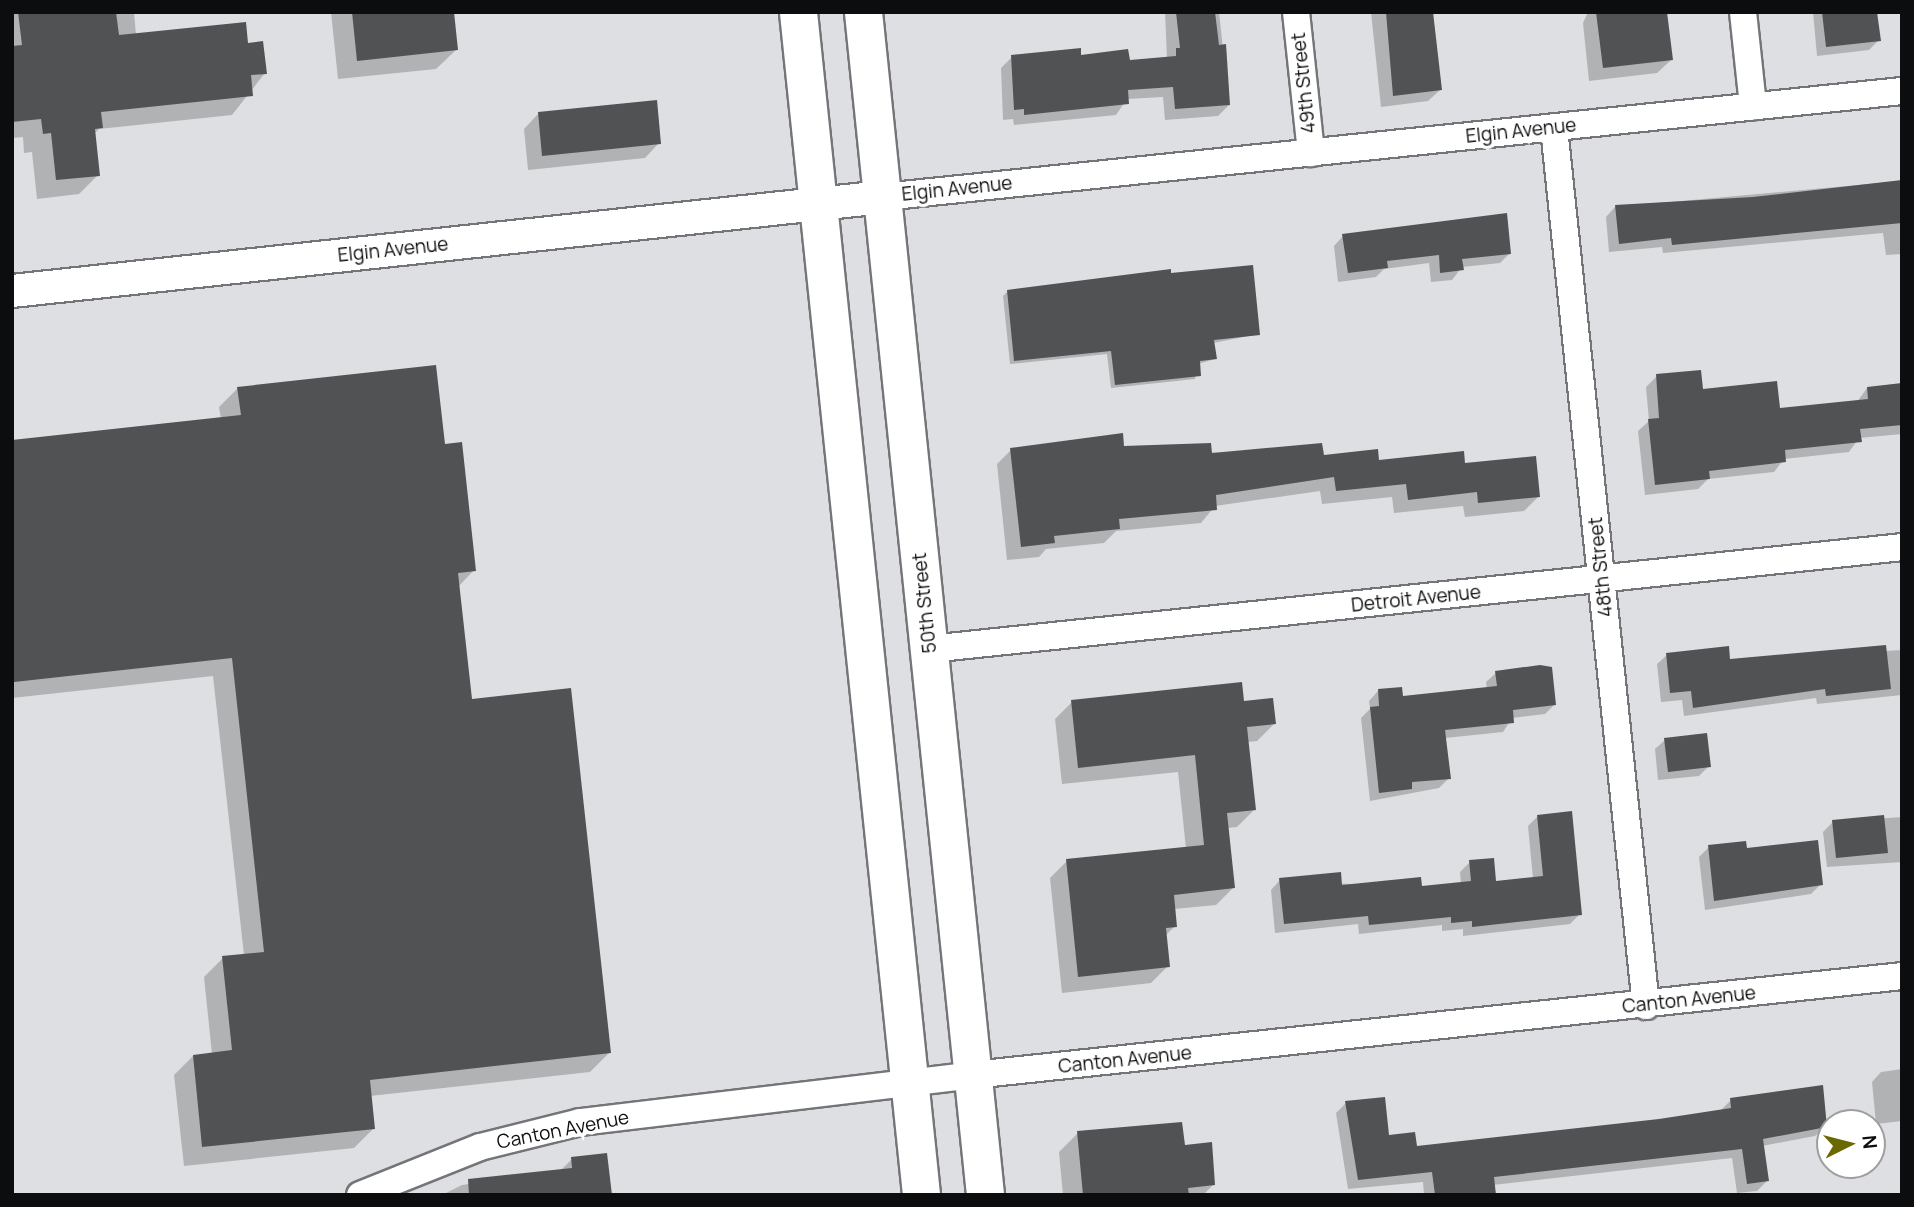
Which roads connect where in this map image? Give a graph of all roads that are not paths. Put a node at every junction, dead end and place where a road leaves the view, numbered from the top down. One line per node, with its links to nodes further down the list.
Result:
1 (798, 12): 10 (main road)
2 (863, 12): 9 (main road, 50th Street)
3 (1296, 12): 8 (street, 49th Street)
4 (1743, 12): 6 (street)
5 (1902, 90): 6 (street, Elgin Avenue)
6 (1753, 106): 7 (street, Elgin Avenue)
7 (1555, 128): 8 (street, Elgin Avenue); 13 (street, 48th Street)
8 (1311, 153): 9 (street, Elgin Avenue)
9 (883, 197): 10 (street, Elgin Avenue); 14 (main road, 50th Street)
10 (819, 203): 11 (street, Elgin Avenue); 18 (main road)
11 (12, 291)
12 (1902, 547): 13 (street, Detroit Avenue)
13 (1603, 580): 14 (street, Detroit Avenue); 16 (street, 48th Street)
14 (929, 649): 17 (main road, 50th Street)
15 (1902, 976): 16 (street, Canton Avenue)
16 (1646, 1006): 17 (street, Canton Avenue)
17 (973, 1075): 18 (street, Canton Avenue); 21 (main road, 50th Street)
18 (909, 1083): 19 (street, Canton Avenue); 20 (main road)
19 (360, 1195)
20 (921, 1195)
21 (985, 1195)

